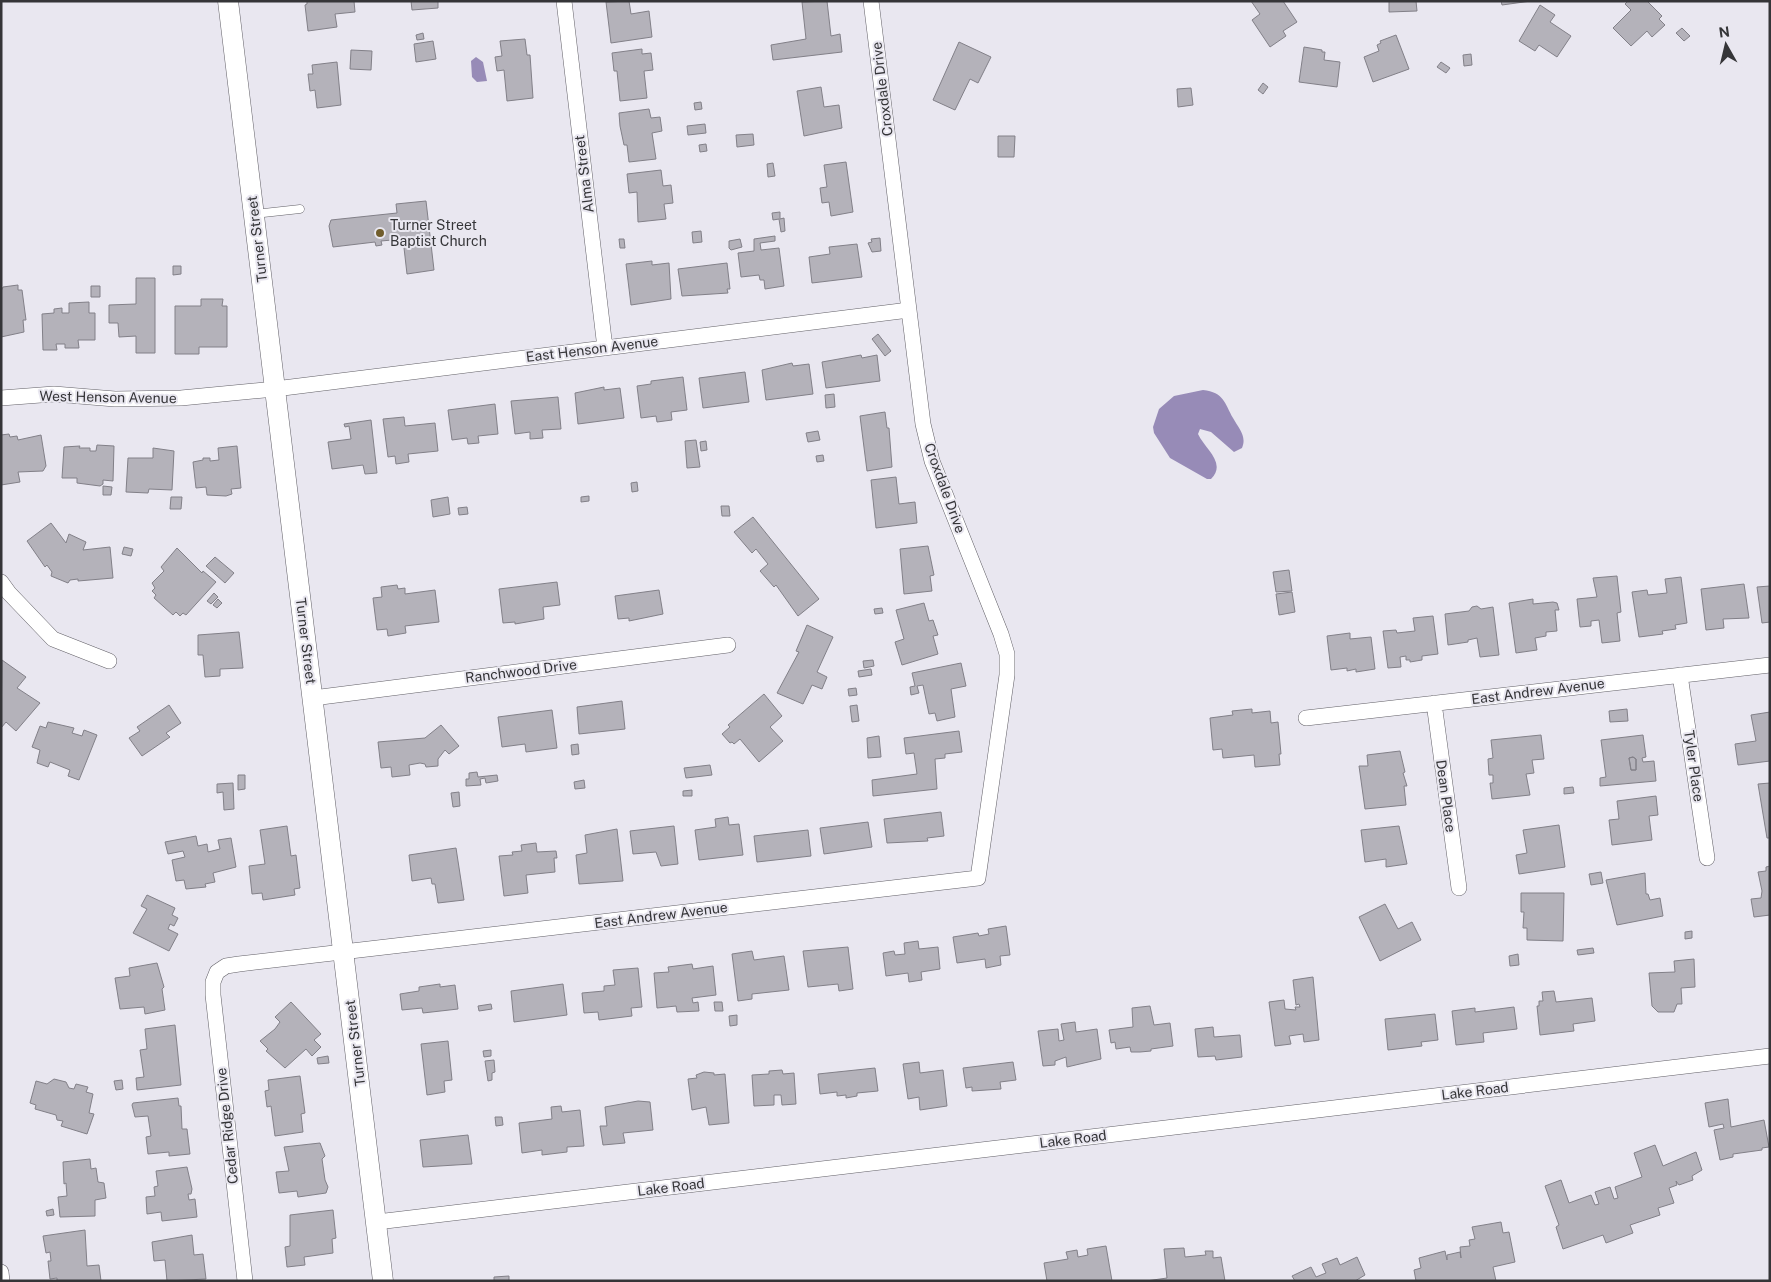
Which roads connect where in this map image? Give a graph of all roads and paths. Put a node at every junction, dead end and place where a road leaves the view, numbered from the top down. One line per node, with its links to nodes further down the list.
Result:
1 (228, 1): 5 (street, Turner Street)
2 (564, 1): 7 (street, Alma Street)
3 (871, 1): 6 (street, Croxdale Drive)
4 (300, 209): 5 (lane)
5 (254, 214): 8 (street, Turner Street)
6 (909, 310): 7 (street, East Henson Avenue); 19 (street, Croxdale Drive)
7 (605, 348): 8 (street, East Henson Avenue)
8 (275, 389): 9 (street, West Henson Avenue); 15 (street, Turner Street)
9 (1, 398)
10 (1, 582): 12 (street)
11 (728, 645): 15 (street, Ranchwood Drive)
12 (109, 661)
13 (1770, 664): 14 (street, East Andrew Avenue)
14 (1680, 675): 16 (street, East Andrew Avenue); 18 (street, Tyler Place)
15 (313, 698): 21 (street, Turner Street)
16 (1434, 703): 17 (street, East Andrew Avenue); 20 (street, Dean Place)
17 (1306, 718)
18 (1707, 858)
19 (978, 878): 21 (street, East Andrew Avenue)
20 (1459, 888)
21 (345, 953): 22 (street, East Andrew Avenue); 24 (street, Turner Street)
22 (217, 972): 27 (street, Cedar Ridge Drive)
23 (1770, 1056): 24 (street, Lake Road)
24 (377, 1222): 28 (street, Turner Street)
25 (1, 1272): 26 (street)
26 (2, 1281)
27 (245, 1281)
28 (383, 1281)

